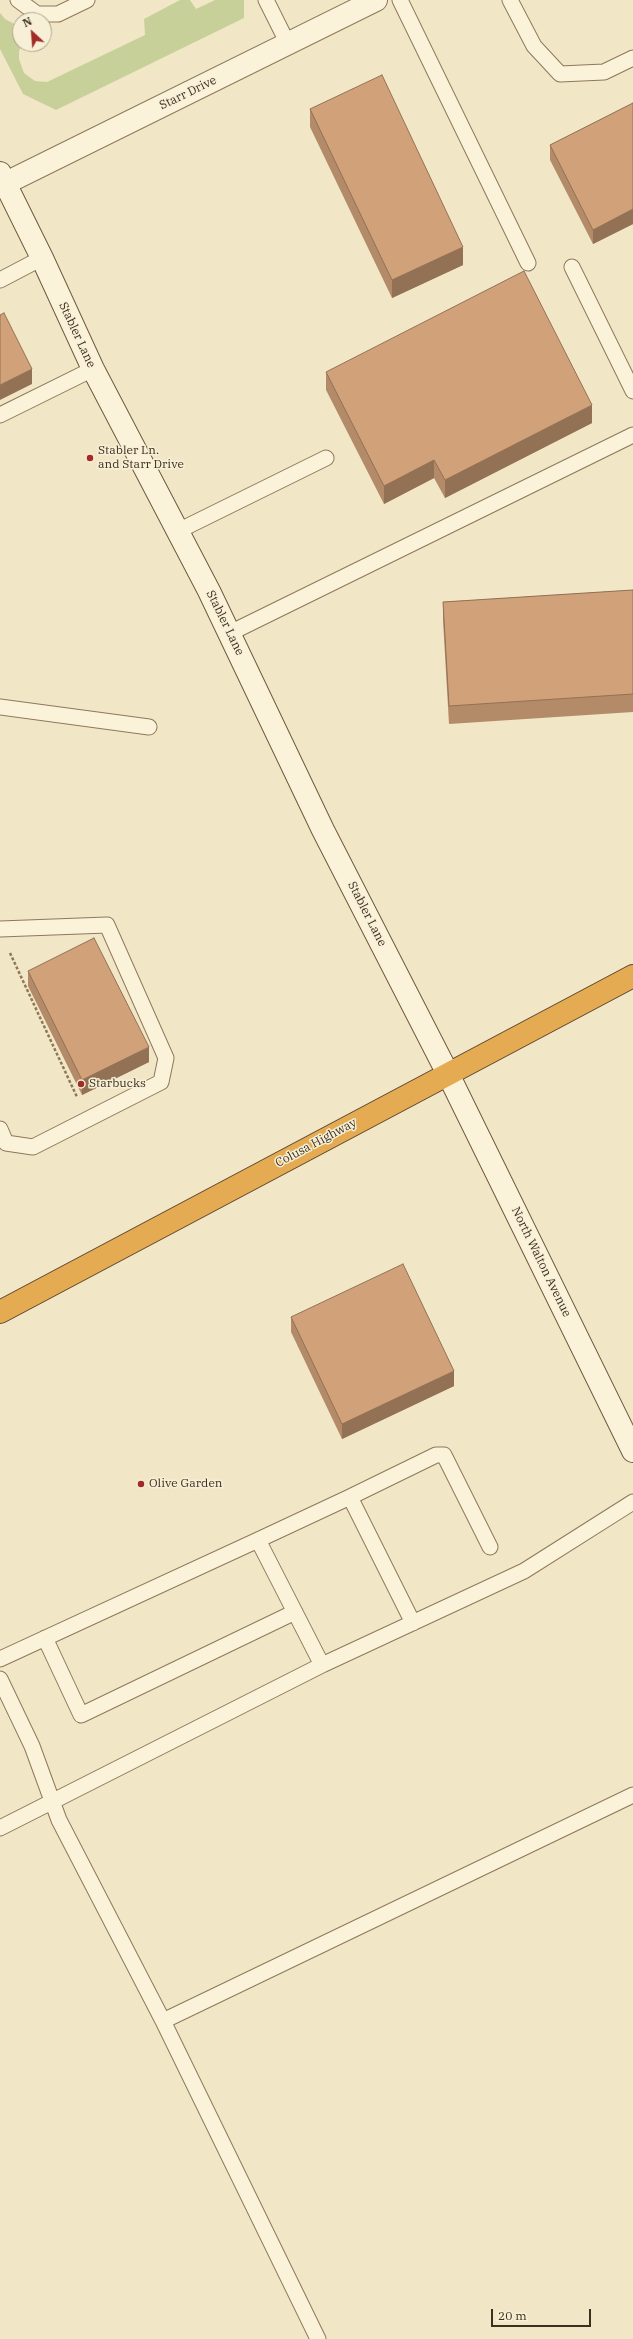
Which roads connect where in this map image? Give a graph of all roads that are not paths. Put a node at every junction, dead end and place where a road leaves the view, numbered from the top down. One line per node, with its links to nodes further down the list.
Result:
1 (18, 0): 2 (lane)
2 (87, 0)
3 (266, 0): 7 (lane)
4 (376, 0): 7 (main road, Starr Drive)
5 (400, 0): 11 (lane)
6 (510, 0): 8 (lane)
7 (288, 44): 9 (main road, Starr Drive)
8 (633, 58)
9 (2, 181): 10 (main road, Stabler Lane)
10 (42, 258): 13 (lane); 14 (main road, Stabler Lane)
11 (528, 263)
12 (572, 267): 15 (lane)
13 (0, 280)
14 (93, 369): 16 (lane); 19 (main road, Stabler Lane)
15 (633, 391)
16 (0, 415)
17 (633, 435): 20 (lane)
18 (326, 458): 19 (lane)
19 (178, 531): 20 (main road, Stabler Lane)
20 (230, 633): 25 (main road, Stabler Lane)
21 (0, 707): 22 (lane)
22 (149, 727)
23 (0, 929): 26 (lane)
24 (633, 976): 25 (highway, Colusa Highway)
25 (448, 1074): 27 (highway, Colusa Highway); 28 (main road, North Walton Avenue)
26 (0, 1129)
27 (0, 1312)
28 (633, 1451)
29 (350, 1497): 31 (lane); 32 (lane); 34 (lane)
30 (633, 1502): 34 (lane)
31 (258, 1540): 33 (lane); 35 (lane)
32 (490, 1547)
33 (294, 1612): 35 (lane); 37 (lane)
34 (412, 1623): 37 (lane)
35 (45, 1638): 36 (lane)
36 (0, 1659)
37 (322, 1665): 40 (lane)
38 (0, 1679): 40 (lane)
39 (633, 1795): 42 (lane)
40 (53, 1801): 41 (lane); 42 (lane)
41 (0, 1828)
42 (163, 2021): 43 (lane)
43 (318, 2339)

